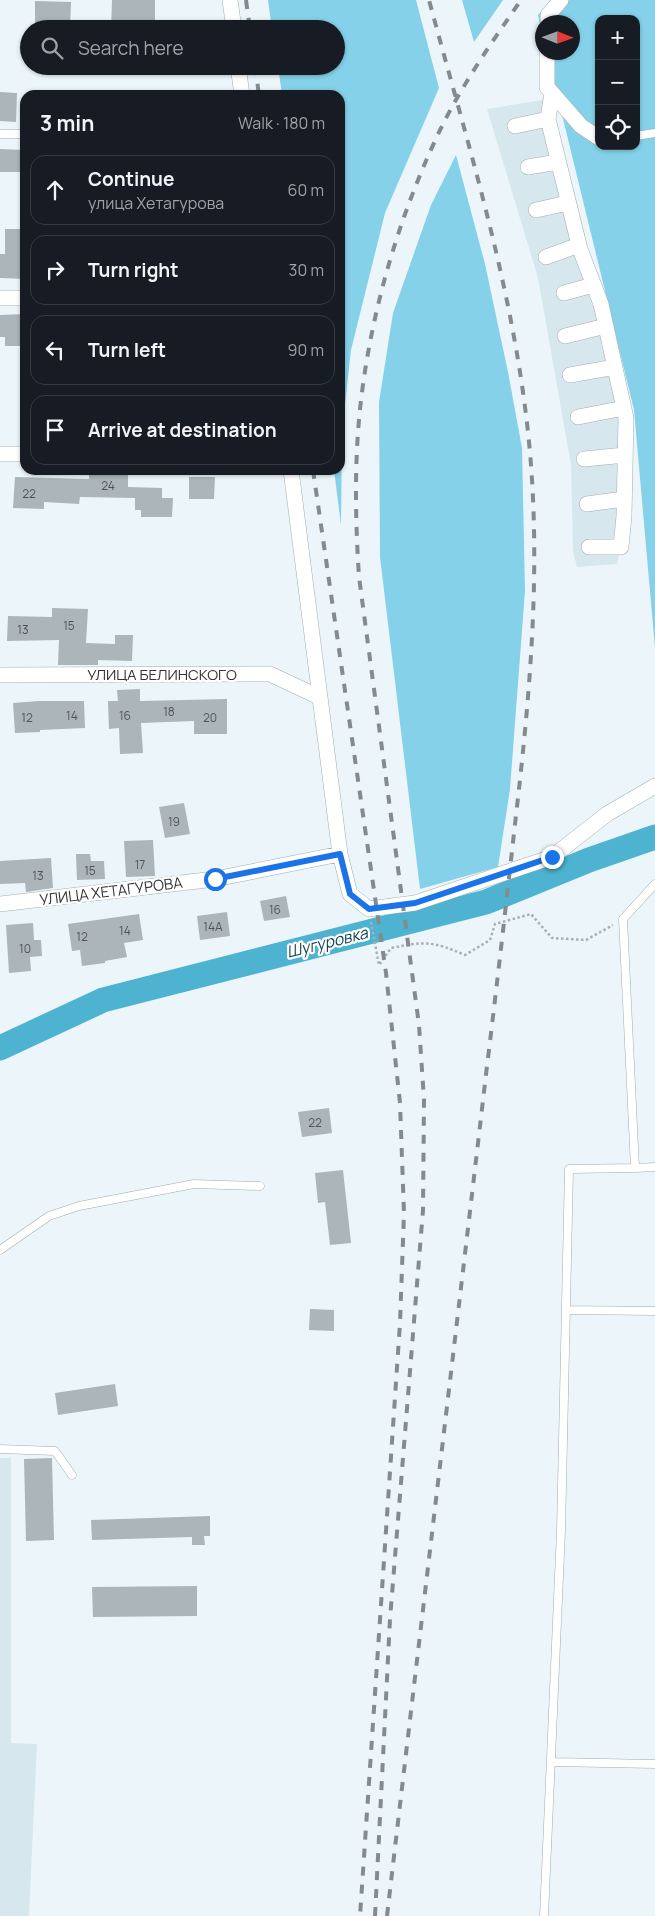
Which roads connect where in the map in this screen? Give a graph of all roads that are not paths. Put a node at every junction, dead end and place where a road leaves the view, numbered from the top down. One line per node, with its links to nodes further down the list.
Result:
1 (230, 0): 4 (street)
2 (561, 0): 3 (street)
3 (548, 15)
4 (233, 20)
5 (547, 60): 8 (street)
6 (239, 75): 7 (street)
7 (241, 90)
8 (552, 93): 9 (street); 14 (street)
9 (548, 119): 10 (street); 16 (street)
10 (515, 126)
11 (655, 133): 15 (lane)
12 (0, 134): 13 (lane)
13 (20, 134)
14 (595, 135)
15 (640, 135)
16 (558, 162): 17 (street); 18 (street)
17 (528, 167)
18 (568, 203): 19 (street); 20 (street)
19 (536, 210)
20 (579, 245): 21 (street); 22 (street)
21 (546, 257)
22 (593, 285): 23 (street); 26 (street)
23 (564, 293)
24 (0, 298): 25 (street)
25 (20, 298)
26 (606, 326): 27 (street); 28 (street)
27 (565, 336)
28 (615, 367): 29 (street); 30 (street)
29 (570, 375)
30 (624, 408): 31 (street); 34 (street)
31 (578, 417)
32 (0, 454): 33 (street)
33 (20, 454)
34 (625, 455): 35 (street); 37 (street)
35 (584, 459)
36 (289, 475): 41 (street)
37 (624, 499): 38 (street); 39 (street)
38 (587, 504)
39 (589, 547)
40 (0, 675): 41 (street, УЛИЦА БЕЛИНСКОГО)
41 (319, 697): 43 (street)
42 (655, 786): 43 (street)
43 (340, 854): 45 (street, УЛИЦА ХЕТАГУРОВА)
44 (655, 884): 47 (lane)
45 (0, 904)
46 (655, 1167): 47 (lane)
47 (635, 1168): 50 (lane)
48 (260, 1186): 49 (lane)
49 (0, 1250)
50 (566, 1310): 51 (lane); 54 (lane)
51 (655, 1311)
52 (0, 1449): 53 (lane)
53 (72, 1475)
54 (552, 1762): 55 (lane); 56 (lane)
55 (655, 1764)
56 (544, 1916)

